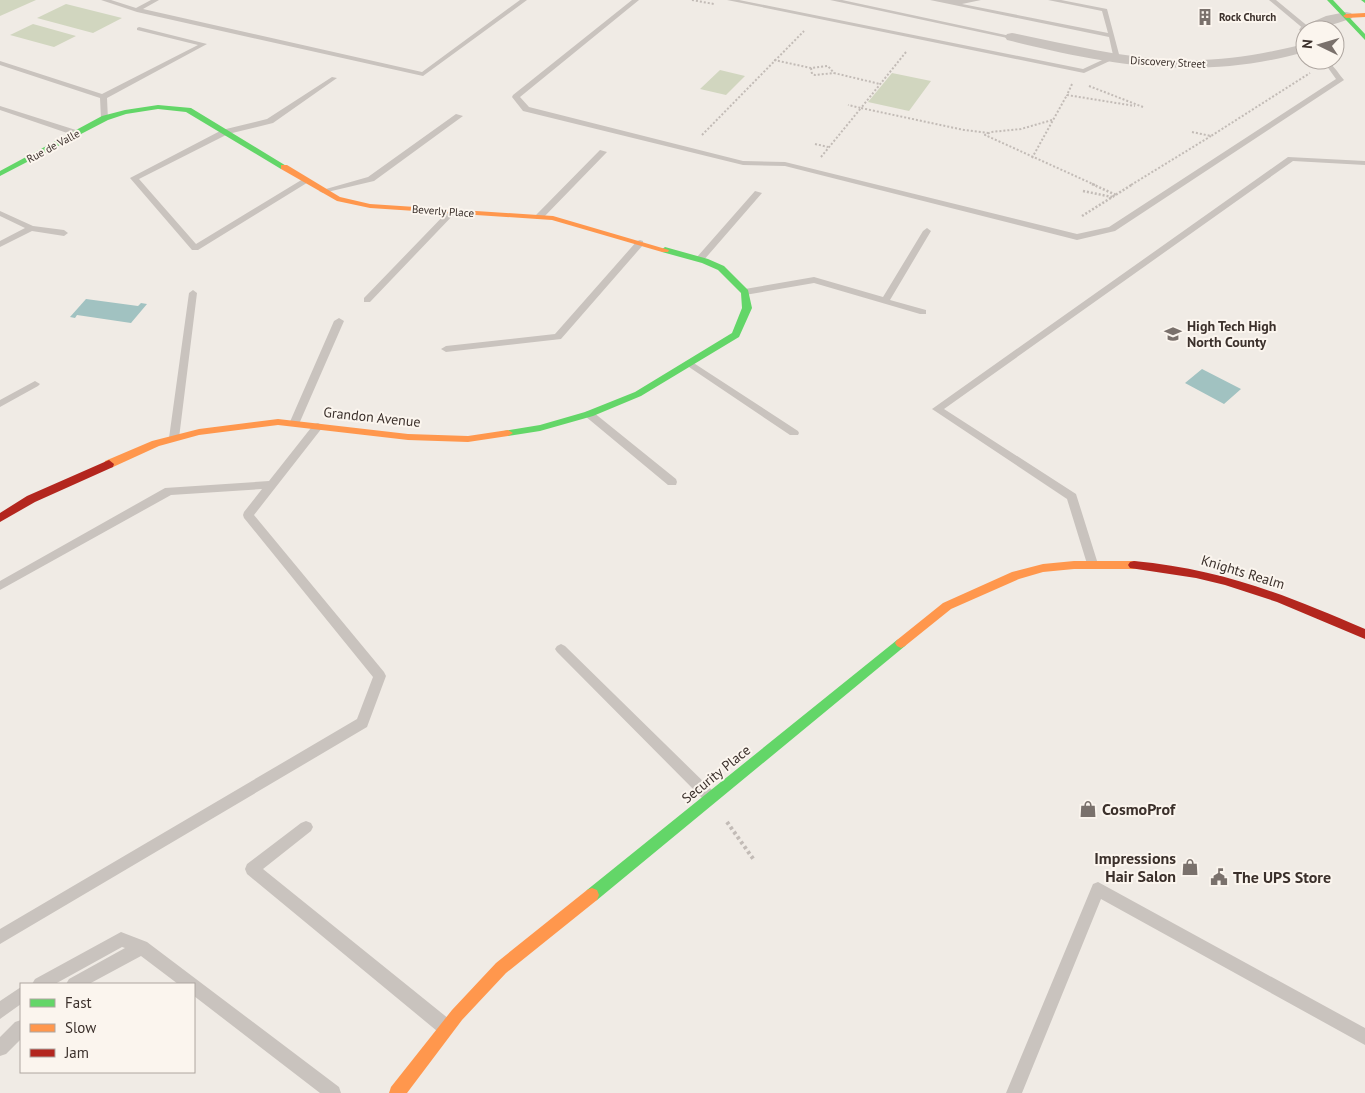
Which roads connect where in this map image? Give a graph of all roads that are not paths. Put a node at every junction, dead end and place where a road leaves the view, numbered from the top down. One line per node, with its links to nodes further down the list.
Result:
1 (104, 0): 14 (lane)
2 (156, 0): 14 (lane)
3 (524, 0): 14 (lane)
4 (636, 0): 29 (lane)
5 (730, 0): 27 (lane)
6 (833, 0): 12 (lane)
7 (933, 0): 13 (lane)
8 (978, 0): 13 (lane)
9 (1051, 0): 22 (lane)
10 (1272, 0): 17 (lane)
11 (1330, 0): 16 (street)
12 (843, 1): 23 (lane)
13 (950, 3): 22 (lane)
14 (138, 10)
15 (1365, 14): 16 (street)
16 (1346, 16): 18 (street); 20 (street)
17 (1295, 20)
18 (1329, 20)
19 (139, 29): 31 (lane)
20 (1362, 30): 21 (street)
21 (1345, 31)
22 (1111, 36): 27 (lane)
23 (1012, 37): 27 (street, Discovery Street)
24 (1295, 41): 25 (street, Discovery Street)
25 (1295, 48)
26 (1295, 52): 27 (street, Discovery Street)
27 (1114, 57)
28 (0, 64): 31 (lane)
29 (1332, 70)
30 (334, 78): 35 (lane)
31 (102, 97): 34 (lane)
32 (0, 108): 36 (lane)
33 (459, 116): 41 (lane)
34 (105, 118): 35 (street, Beverly Place); 36 (street, Rue de Valle)
35 (225, 132): 40 (street, Beverly Place); 40 (lane)
36 (76, 134): 39 (street, Rue de Valle)
37 (603, 152): 45 (lane)
38 (1365, 163): 70 (lane)
39 (0, 174)
40 (306, 181): 41 (street, Beverly Place)
41 (323, 191): 43 (street, Beverly Place)
42 (758, 193): 51 (lane)
43 (452, 211): 45 (street, Beverly Place); 54 (lane)
44 (0, 213): 46 (lane)
45 (539, 217): 49 (street, Beverly Place)
46 (31, 228): 48 (lane); 50 (lane)
47 (927, 231): 55 (lane)
48 (64, 233)
49 (640, 243): 51 (street, Beverly Place); 58 (lane)
50 (0, 244)
51 (700, 259): 53 (street, Beverly Place)
52 (193, 292): 66 (lane)
53 (744, 292): 55 (lane); 59 (street, Grandon Avenue)
54 (367, 300)
55 (884, 301): 56 (lane)
56 (923, 312)
57 (339, 321): 63 (lane)
58 (446, 349)
59 (689, 363): 62 (street, Grandon Avenue); 65 (lane)
60 (34, 384): 61 (lane)
61 (0, 404)
62 (589, 414): 64 (street, Grandon Avenue); 67 (lane)
63 (294, 424): 64 (street, Grandon Avenue); 66 (street, Grandon Avenue)
64 (318, 426): 68 (lane)
65 (794, 433)
66 (174, 438): 69 (street, Grandon Avenue)
67 (672, 482)
68 (271, 486): 72 (lane); 77 (lane)
69 (0, 518)
70 (1092, 564): 71 (street, Security Place); 75 (street, Security Place)
71 (1105, 564): 73 (street, Knights Realm)
72 (0, 586)
73 (1365, 634)
74 (561, 648): 75 (lane)
75 (711, 798): 85 (street, Security Place)
76 (306, 827): 85 (lane)
77 (0, 937)
78 (142, 947): 79 (lane); 80 (lane); 81 (lane)
79 (42, 983)
80 (76, 983)
81 (189, 983)
82 (195, 988): 89 (lane)
83 (20, 996): 84 (lane)
84 (0, 1012)
85 (447, 1028): 90 (street, Security Place)
86 (20, 1029): 88 (lane)
87 (1365, 1037): 91 (lane)
88 (0, 1048)
89 (333, 1093)
90 (397, 1093)
91 (1014, 1093)

